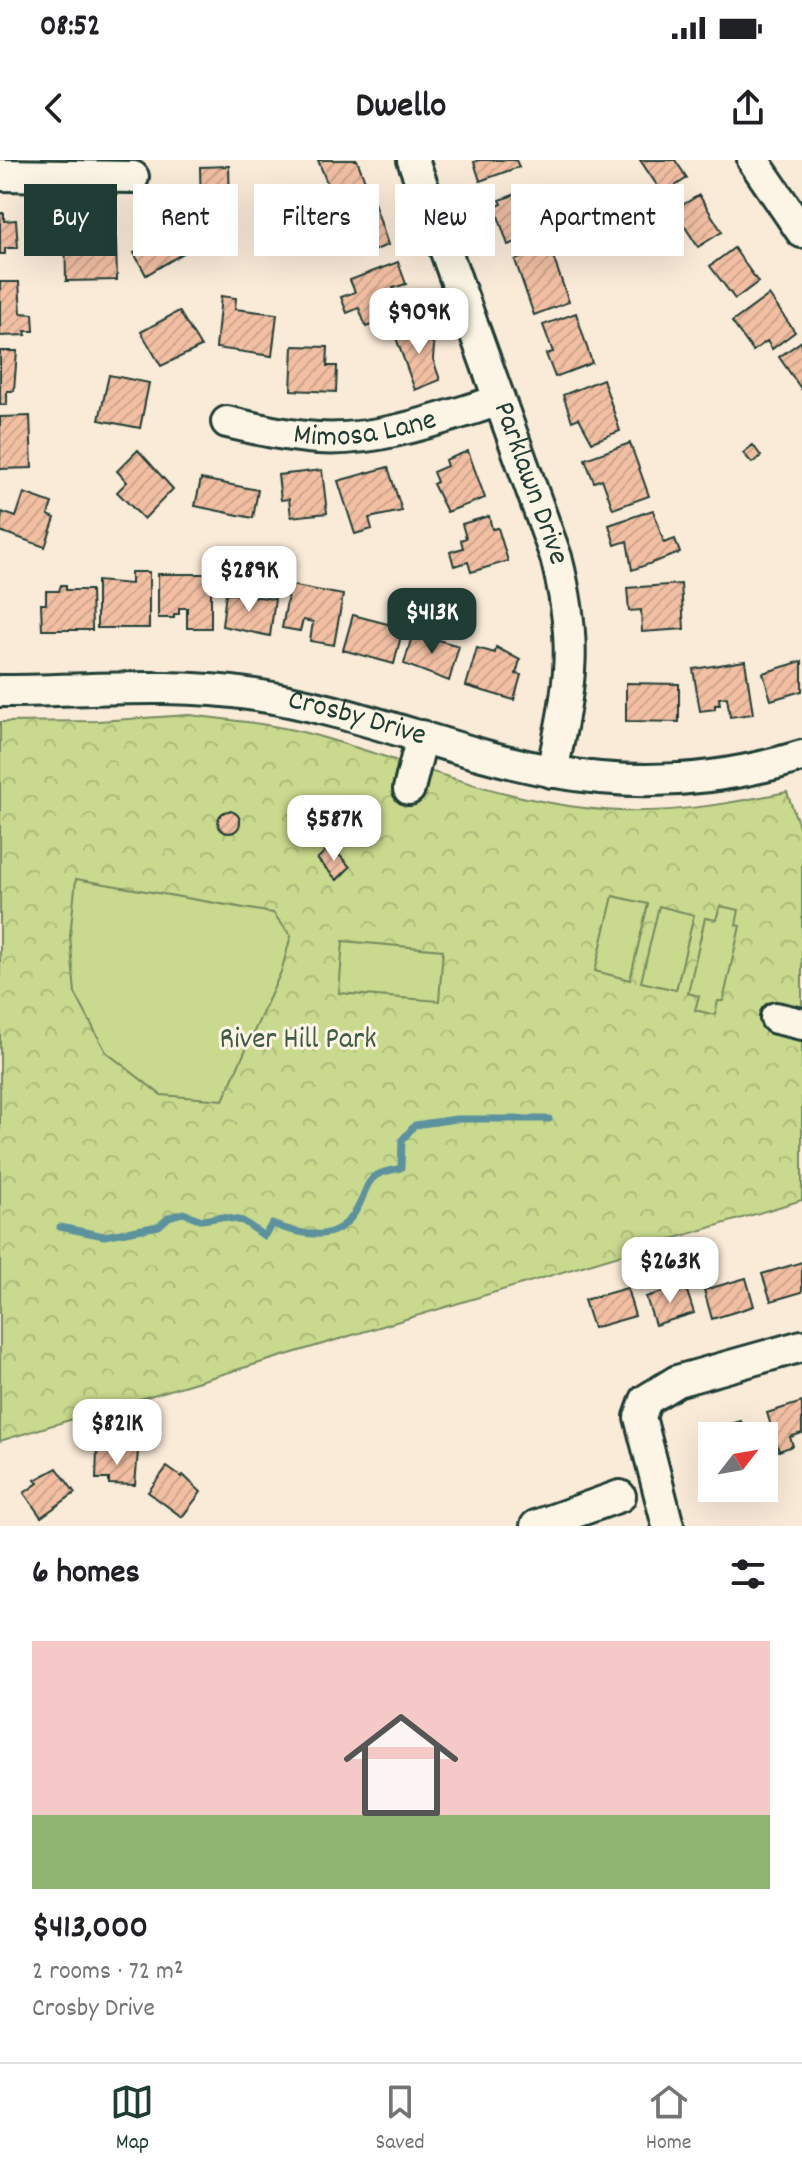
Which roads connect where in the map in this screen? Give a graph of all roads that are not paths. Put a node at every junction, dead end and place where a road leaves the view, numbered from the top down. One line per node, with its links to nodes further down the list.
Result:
1 (413, 160): 6 (street, Parklawn Drive)
2 (753, 160): 5 (street)
3 (0, 175): 4 (street)
4 (133, 177)
5 (802, 232)
6 (498, 401): 7 (street, Mimosa Lane); 11 (street, Parklawn Drive)
7 (227, 422)
8 (0, 691): 9 (street, Crosby Drive)
9 (422, 736): 11 (street, Crosby Drive); 12 (street)
10 (802, 756): 11 (street, Crosby Drive)
11 (552, 772)
12 (409, 789)
13 (802, 1346): 14 (street)
14 (657, 1482): 15 (street); 18 (street)
15 (620, 1496): 16 (street); 17 (street)
16 (536, 1526)
17 (613, 1526)
18 (668, 1526)

